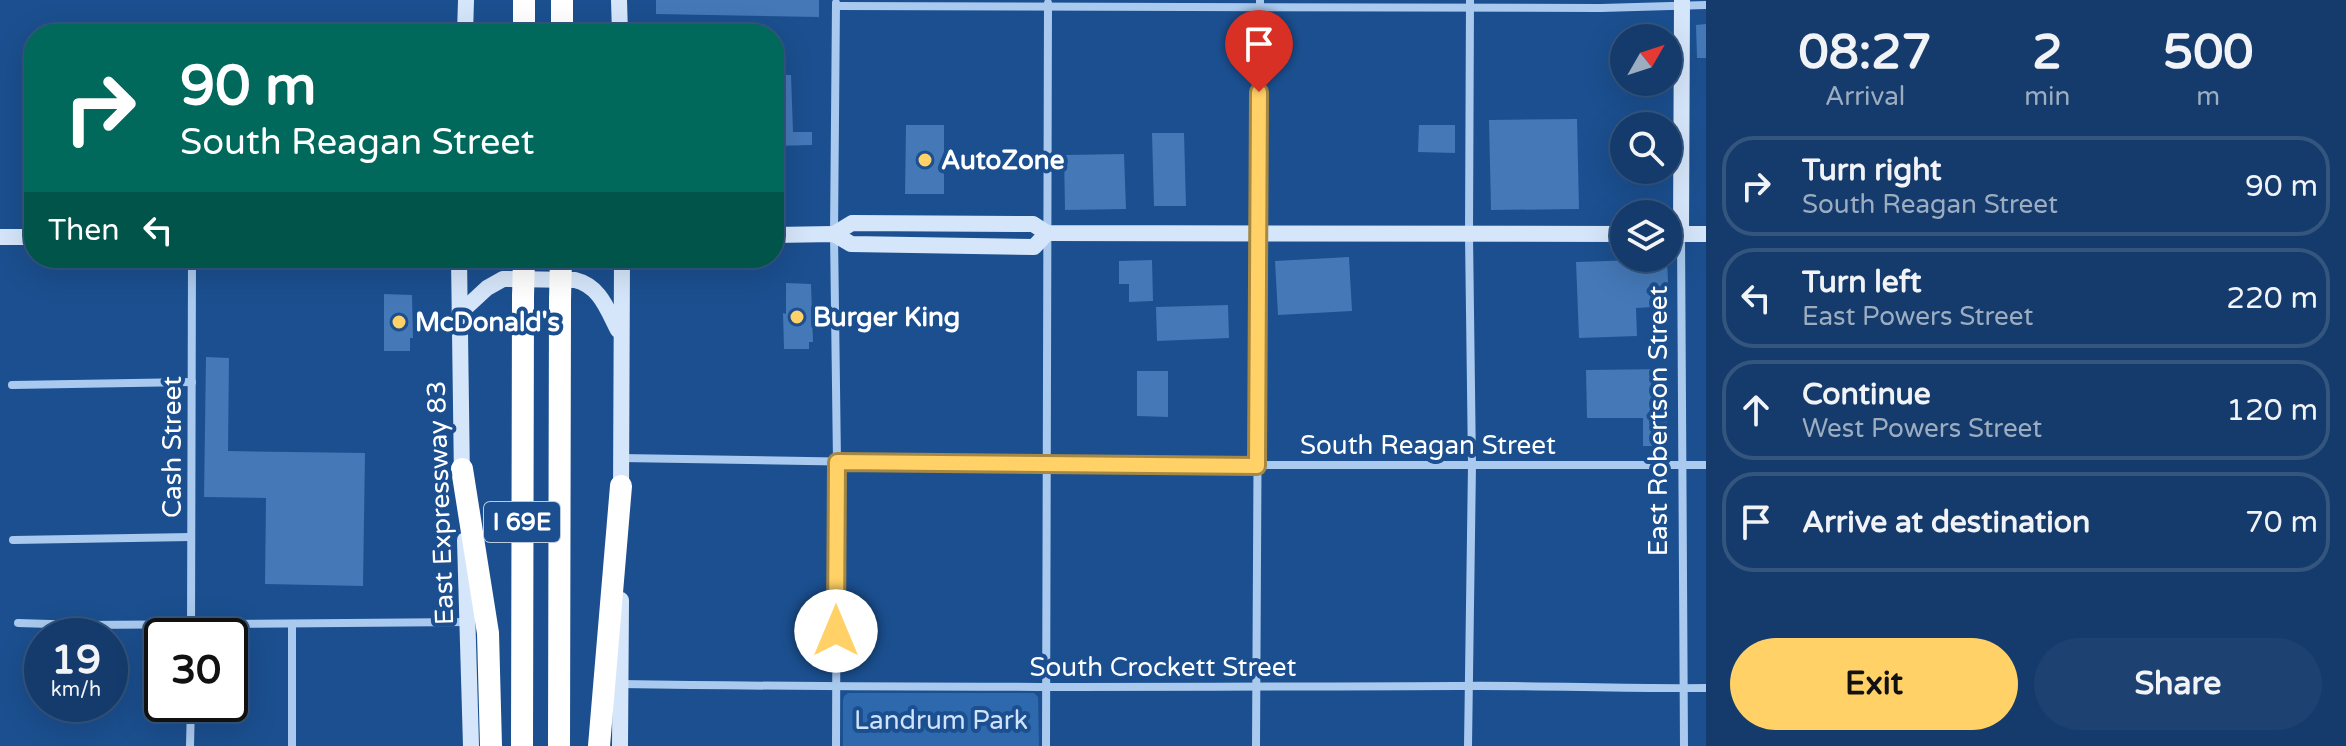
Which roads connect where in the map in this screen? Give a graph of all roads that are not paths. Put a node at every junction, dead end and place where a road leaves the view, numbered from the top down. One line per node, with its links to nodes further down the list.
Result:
1 (466, 0): 11 (main road)
2 (524, 0): 12 (highway)
3 (562, 0): 13 (highway)
4 (619, 0): 14 (main road)
5 (1682, 2): 9 (street); 10 (street); 15 (main road, East Robertson Street)
6 (836, 3): 7 (street); 17 (street)
7 (1048, 3): 8 (street); 16 (street)
8 (1260, 4): 9 (street); 18 (street)
9 (1470, 4): 23 (street)
10 (1706, 5)
11 (465, 24)
12 (524, 24)
13 (562, 24)
14 (620, 24)
15 (1676, 200)
16 (1047, 233): 17 (main road); 18 (main road); 38 (street)
17 (834, 234): 22 (main road); 37 (street)
18 (1259, 234): 23 (main road); 42 (street)
19 (1610, 234): 23 (main road)
20 (1682, 234): 21 (main road)
21 (1706, 234)
22 (784, 235)
23 (1469, 235): 39 (street)
24 (0, 237): 25 (main road)
25 (24, 237)
26 (192, 268): 34 (street, Cash Street)
27 (459, 268): 32 (main road, East Expressway 83)
28 (524, 268): 65 (highway, I 69E, bridge)
29 (561, 268): 66 (highway, I 69E, bridge)
30 (622, 268): 33 (main road)
31 (1676, 272): 40 (street, East Robertson Street)
32 (460, 313): 33 (main road); 43 (main road, East Expressway 83)
33 (620, 335): 36 (main road)
34 (192, 382): 35 (street); 45 (street, Cash Street)
35 (12, 385)
36 (621, 458): 37 (street, South Reagan Street); 44 (main road)
37 (837, 462): 38 (street, South Reagan Street); 56 (street)
38 (1047, 465): 42 (street, South Reagan Street); 54 (street)
39 (1472, 465): 40 (street, South Reagan Street); 42 (street, South Reagan Street); 55 (street)
40 (1683, 465): 41 (street, South Reagan Street); 59 (street, East Robertson Street)
41 (1706, 465)
42 (1257, 466): 57 (street)
43 (462, 469): 48 (main road, East Expressway 83); 64 (highway)
44 (621, 486): 53 (main road); 67 (highway)
45 (191, 537): 46 (street); 47 (street, Cash Street)
46 (13, 540)
47 (191, 618)
48 (468, 622): 52 (street); 63 (main road, East Expressway 83)
49 (18, 623): 50 (street)
50 (144, 624)
51 (248, 624): 52 (street)
52 (292, 624): 62 (street)
53 (620, 684): 56 (street, South Crockett Street); 68 (main road)
54 (1046, 686): 56 (street, South Crockett Street); 57 (street, South Crockett Street); 70 (street)
55 (1468, 686): 57 (street, South Crockett Street); 59 (street, South Crockett Street); 72 (street)
56 (836, 687): 69 (street)
57 (1256, 688): 71 (street)
58 (1706, 688): 59 (street, South Crockett Street)
59 (1684, 689): 73 (street, East Robertson Street)
60 (191, 722): 61 (street)
61 (190, 746)
62 (292, 746)
63 (471, 746)
64 (491, 746)
65 (522, 746)
66 (559, 746)
67 (599, 746)
68 (620, 746)
69 (836, 746)
70 (1046, 746)
71 (1256, 746)
72 (1468, 746)
73 (1684, 746)

